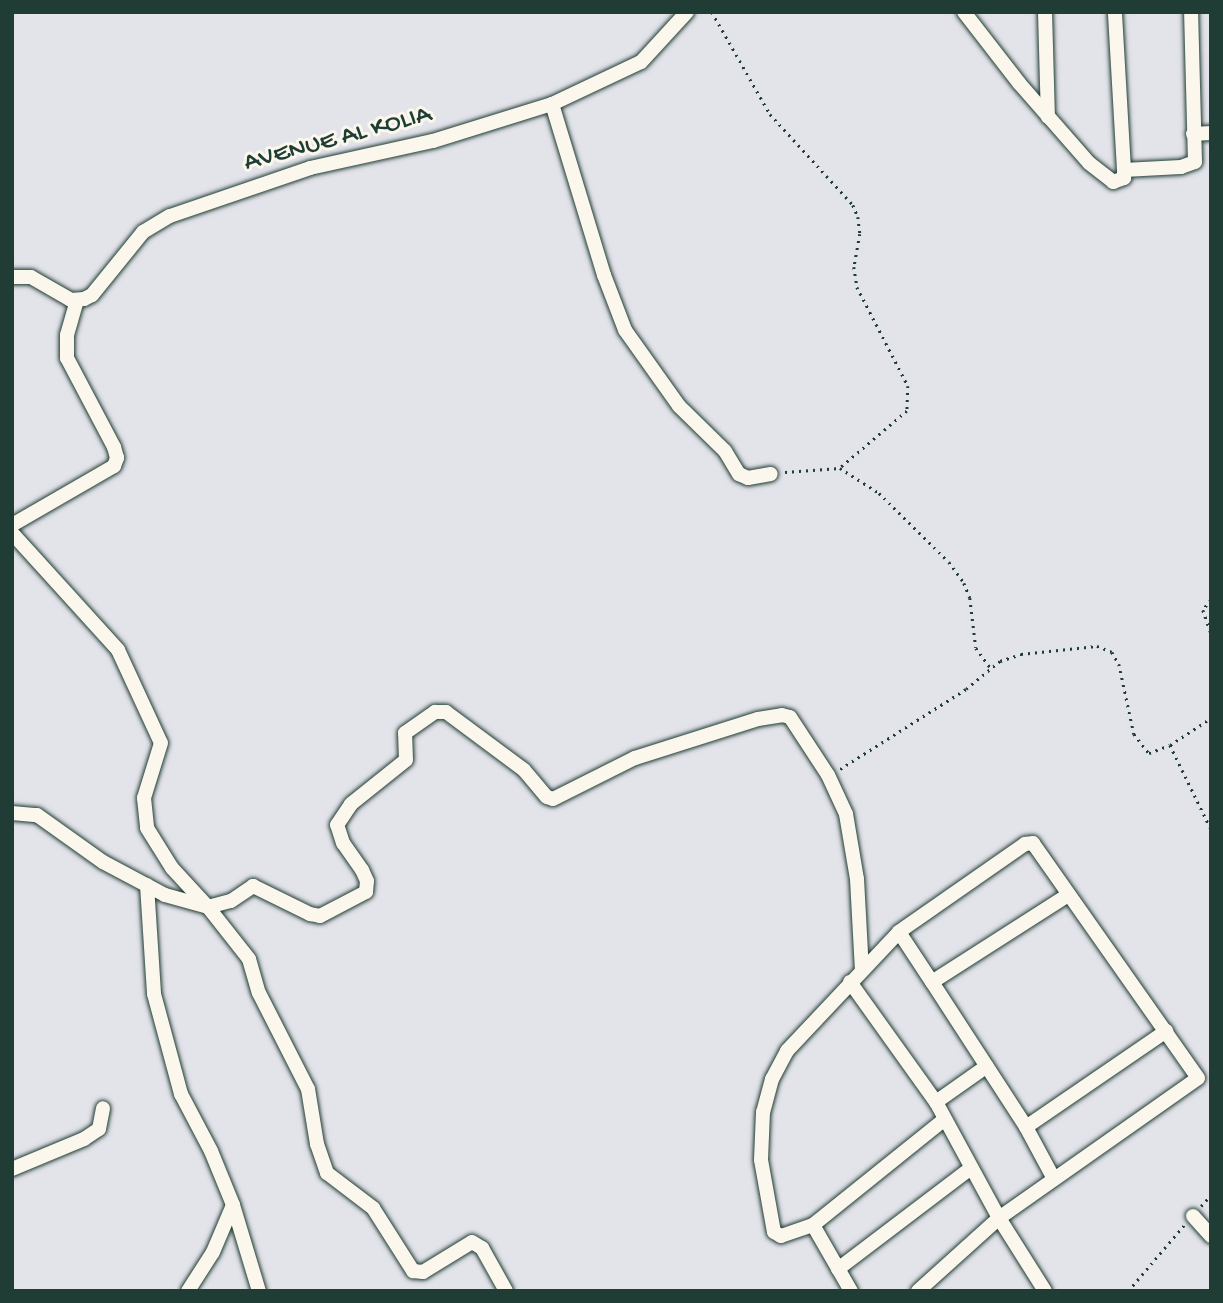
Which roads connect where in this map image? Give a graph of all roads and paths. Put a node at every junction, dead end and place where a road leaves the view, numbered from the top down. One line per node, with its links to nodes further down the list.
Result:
1 (687, 12): 7 (street, AVENUE AL KOLIA)
2 (712, 12): 14 (path)
3 (964, 12): 8 (street)
4 (1045, 12): 8 (street)
5 (1115, 12): 11 (street)
6 (1191, 12): 10 (street)
7 (552, 104): 13 (street, AVENUE AL KOLIA); 15 (street)
8 (1048, 117): 11 (street)
9 (1211, 133): 10 (street)
10 (1193, 134): 11 (street)
11 (1124, 170)
12 (12, 277): 13 (street)
13 (77, 301): 16 (street)
14 (840, 468): 15 (path); 20 (path)
15 (771, 474)
16 (12, 525)
17 (12, 533): 28 (street)
18 (1211, 600): 19 (path)
19 (1211, 634)
20 (991, 669): 22 (path); 23 (path)
21 (1211, 718): 22 (path)
22 (1170, 745): 25 (path)
23 (828, 775): 28 (street); 30 (street)
24 (12, 813): 26 (street)
25 (1211, 830)
26 (147, 885): 28 (street); 43 (street)
27 (1068, 895): 29 (street); 32 (street); 33 (street)
28 (208, 906): 51 (street)
29 (899, 932): 30 (street); 32 (street)
30 (862, 970): 31 (street)
31 (850, 982): 35 (street); 46 (street)
32 (932, 982): 34 (street)
33 (1167, 1031): 38 (street); 41 (street)
34 (987, 1066): 35 (street); 38 (street)
35 (936, 1102): 37 (street)
36 (103, 1108): 39 (street)
37 (945, 1119): 40 (street); 46 (street)
38 (1026, 1127): 41 (street)
39 (12, 1168)
40 (971, 1168): 45 (street); 48 (street)
41 (1054, 1179): 45 (street)
42 (1211, 1195): 44 (path)
43 (233, 1205): 49 (street); 50 (street)
44 (1193, 1216): 47 (street); 55 (path)
45 (999, 1218): 53 (street); 54 (street)
46 (813, 1225): 48 (street)
47 (1211, 1236)
48 (838, 1269): 52 (street)
49 (188, 1291)
50 (259, 1291)
51 (506, 1291)
52 (851, 1291)
53 (918, 1291)
54 (1045, 1291)
55 (1128, 1291)

